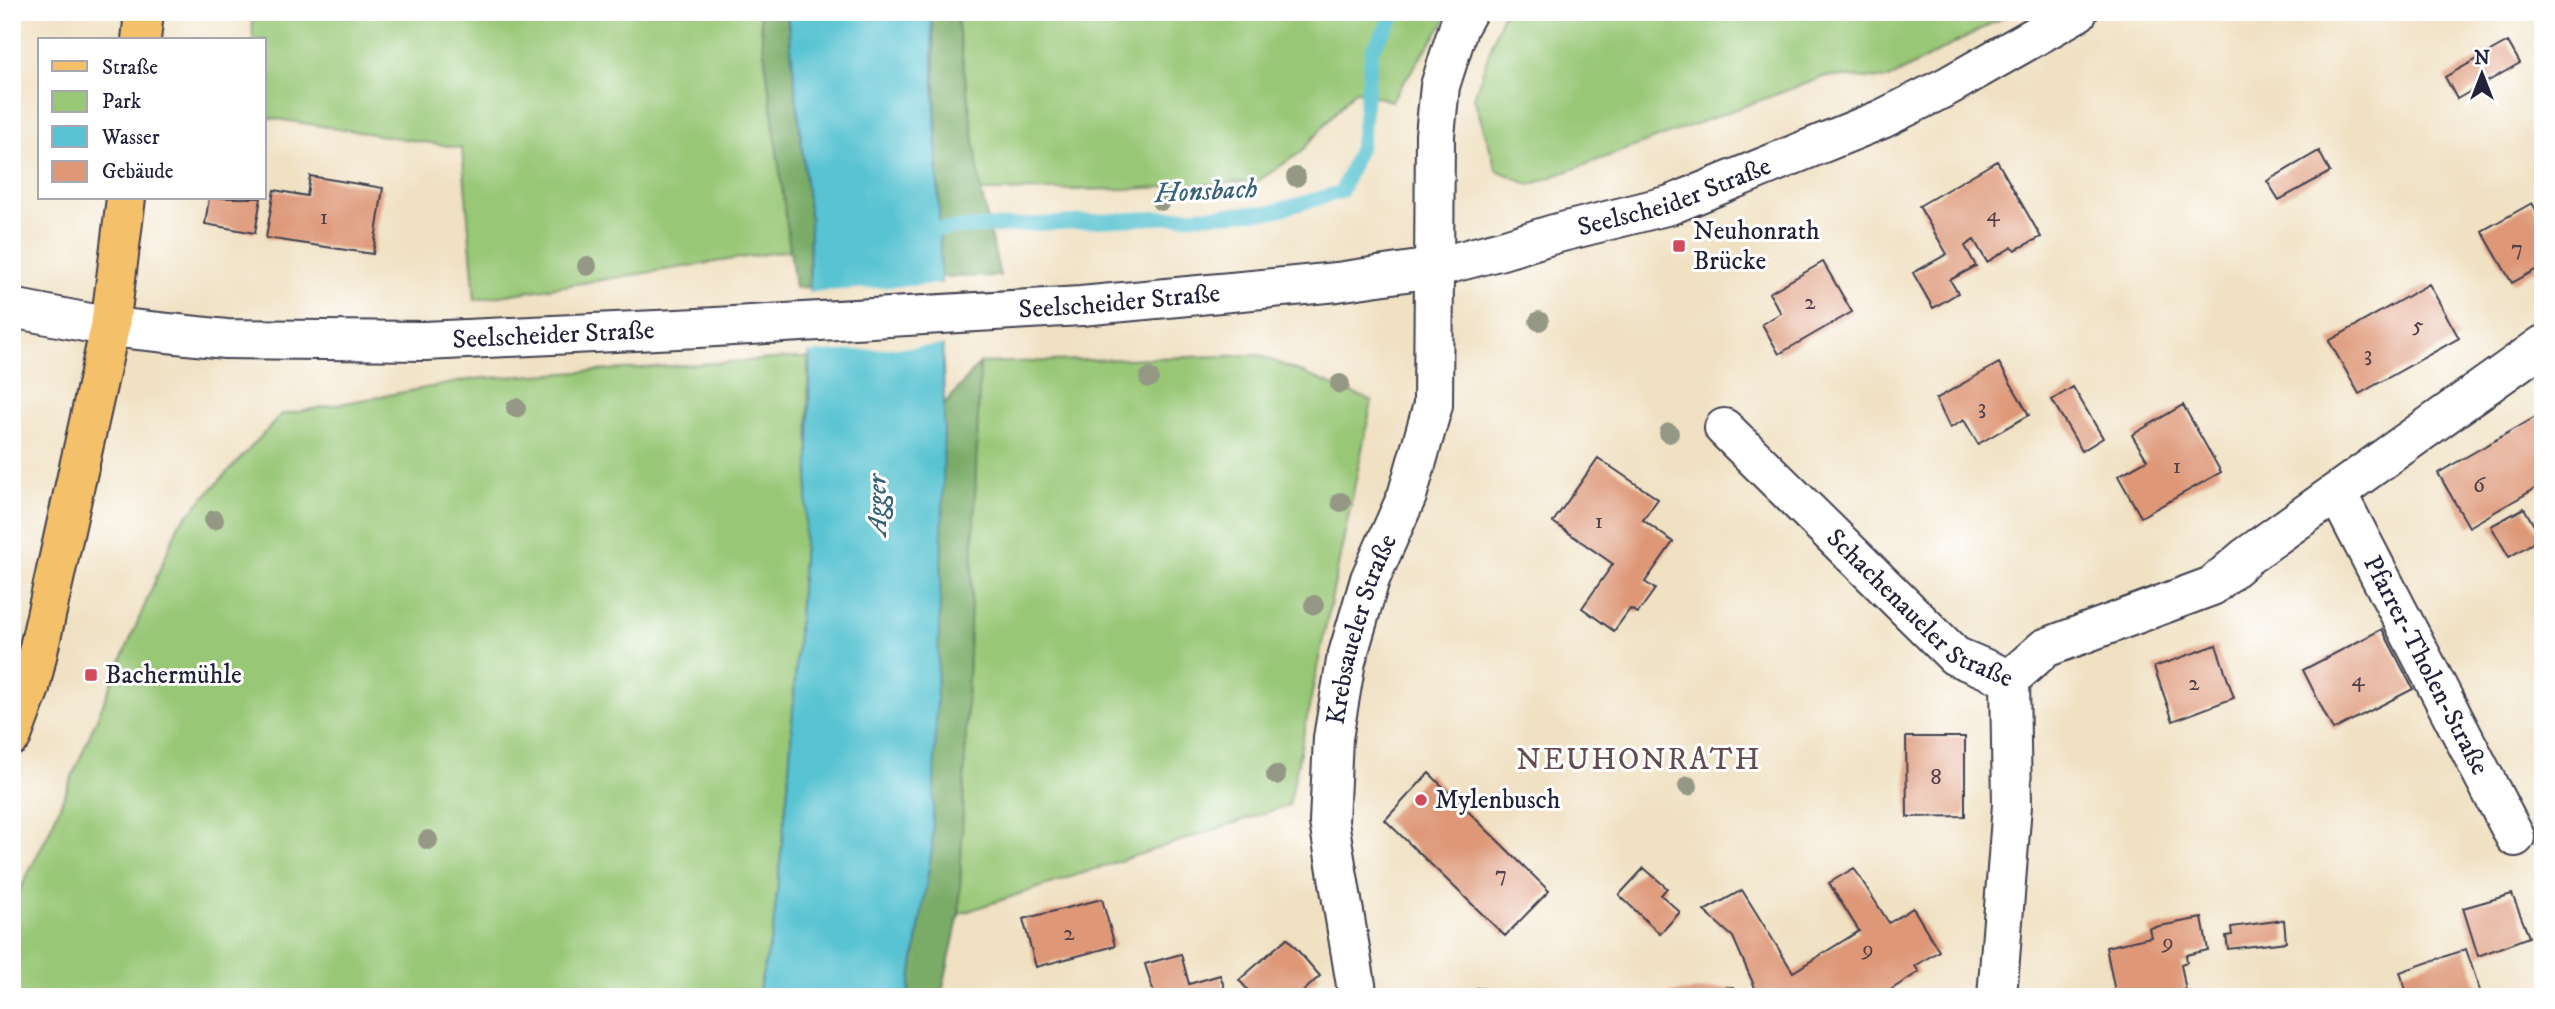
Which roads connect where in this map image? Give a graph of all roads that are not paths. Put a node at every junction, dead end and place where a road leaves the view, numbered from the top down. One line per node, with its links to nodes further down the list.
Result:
1 (144, 12): 4 (main road)
2 (1467, 12): 6 (street, Krebsaueler Straße)
3 (2078, 12): 6 (street, Seelscheider Straße)
4 (141, 38)
5 (126, 200): 8 (main road)
6 (1433, 268): 8 (street, Seelscheider Straße); 15 (street, Krebsaueler Straße)
7 (12, 308): 8 (street)
8 (110, 327): 13 (main road)
9 (2543, 345): 11 (street)
10 (1724, 428): 12 (street, Schachenaueler Straße)
11 (2337, 494): 12 (street); 14 (street, Pfarrer-Tholen-Straße)
12 (2010, 679): 16 (street, Schachenaueler Straße)
13 (12, 736)
14 (2515, 837)
15 (1358, 997)
16 (1997, 997)

